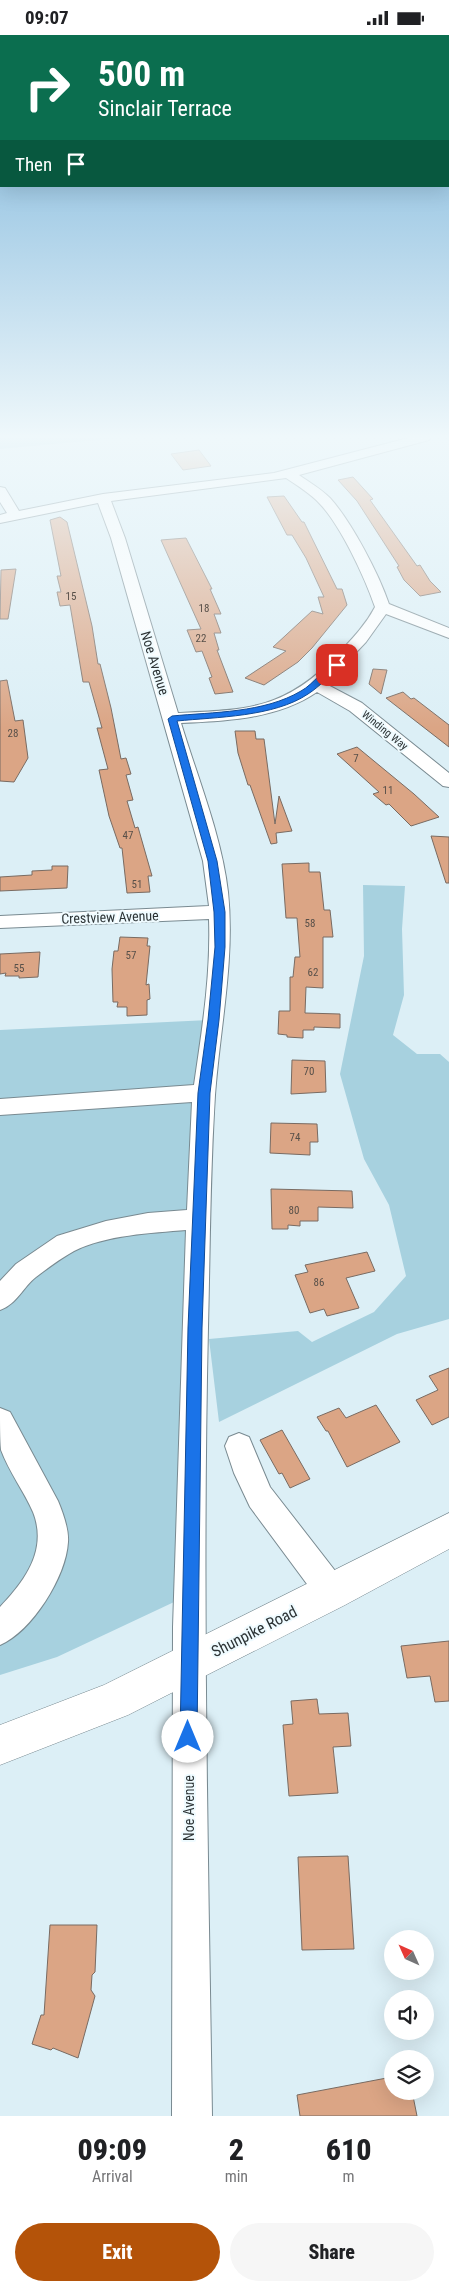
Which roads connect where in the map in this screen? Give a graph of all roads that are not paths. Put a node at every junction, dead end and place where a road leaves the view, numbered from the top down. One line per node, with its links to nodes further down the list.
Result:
1 (115, 534): 6 (street, Noe Avenue)
2 (345, 534): 3 (street)
3 (382, 607): 4 (street); 5 (street)
4 (449, 633)
5 (316, 685): 6 (street); 7 (street, Winding Way)
6 (172, 719): 8 (street, Noe Avenue)
7 (449, 782)
8 (220, 912): 9 (street, Crestview Avenue); 10 (street, Noe Avenue)
9 (0, 922)
10 (204, 1093): 11 (street); 12 (street, Noe Avenue)
11 (0, 1107)
12 (200, 1219): 13 (street); 19 (street, Noe Avenue)
13 (0, 1299)
14 (0, 1421): 18 (street)
15 (239, 1447): 17 (street)
16 (449, 1531): 17 (main road, Shunpike Road)
17 (332, 1592): 19 (main road, Shunpike Road)
18 (0, 1629)
19 (189, 1664): 20 (main road, Shunpike Road); 21 (street, Noe Avenue)
20 (0, 1745)
21 (192, 2116)

